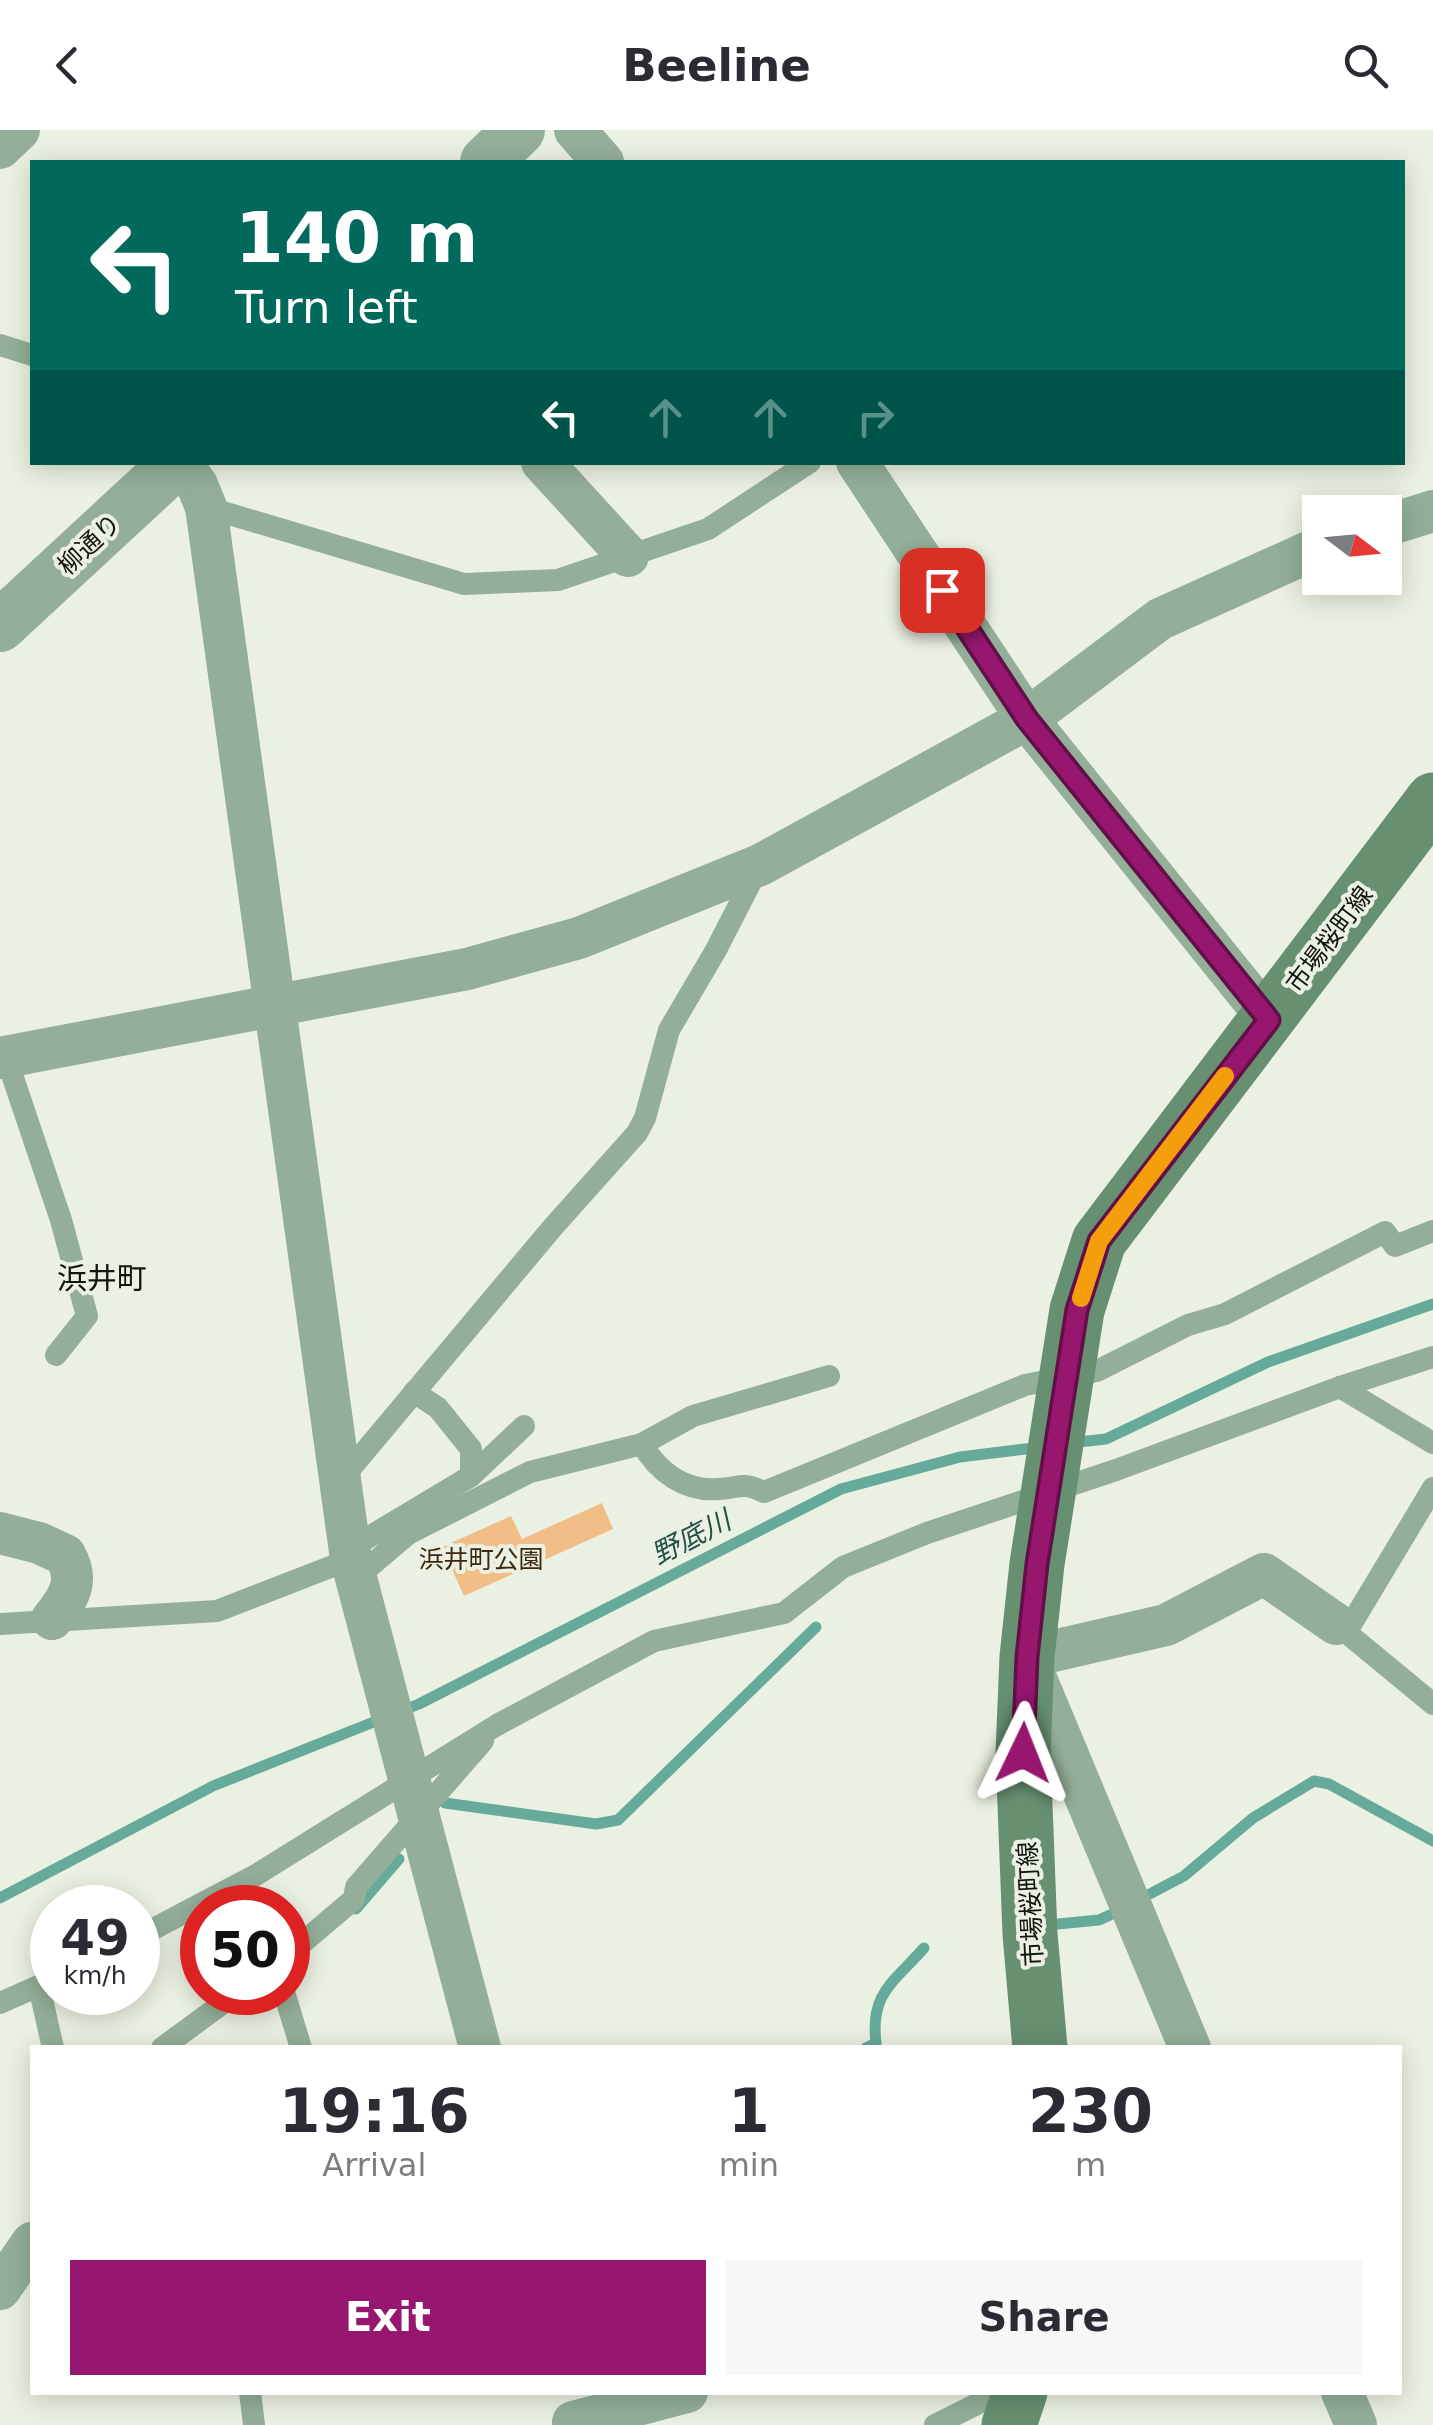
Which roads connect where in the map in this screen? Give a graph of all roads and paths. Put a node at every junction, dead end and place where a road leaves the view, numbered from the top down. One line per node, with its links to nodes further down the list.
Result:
1 (19, 130): 4 (street)
2 (519, 130): 5 (street)
3 (575, 130): 6 (street)
4 (0, 148)
5 (488, 160)
6 (601, 160)
7 (0, 345): 8 (lane)
8 (30, 355)
9 (176, 465): 19 (street, 柳通り)
10 (181, 465): 14 (street)
11 (545, 465): 18 (street)
12 (805, 465): 18 (lane)
13 (859, 465): 20 (street)
14 (206, 507): 18 (lane); 23 (street)
15 (1433, 511): 16 (street)
16 (1402, 521)
17 (1302, 555): 20 (street)
18 (628, 556)
19 (0, 626)
20 (1027, 719): 22 (street); 24 (street)
21 (1433, 801): 24 (main road, 市場桜町線)
22 (760, 865): 23 (street); 31 (lane)
23 (274, 1008): 25 (street); 36 (street)
24 (1269, 1020): 43 (main road, 市場桜町線)
25 (3, 1057): 27 (lane)
26 (1433, 1232): 34 (lane)
27 (56, 1355)
28 (1433, 1357): 30 (lane)
29 (829, 1376): 34 (lane)
30 (1340, 1387): 33 (lane); 45 (lane)
31 (414, 1392): 35 (lane); 36 (lane)
32 (524, 1426): 35 (lane)
33 (1433, 1443)
34 (642, 1444): 39 (lane)
35 (471, 1476): 39 (lane)
36 (340, 1481): 39 (street)
37 (1433, 1488): 42 (lane)
38 (0, 1534): 40 (street)
39 (351, 1554): 40 (lane); 46 (street)
40 (52, 1619): 41 (lane)
41 (0, 1624)
42 (1342, 1628): 43 (street); 44 (lane)
43 (1027, 1657): 58 (main road, 市場桜町線); 59 (street)
44 (1433, 1704)
45 (498, 1725): 46 (lane); 47 (lane)
46 (415, 1806): 48 (lane); 57 (street)
47 (160, 1925)
48 (310, 1936)
49 (30, 1990): 50 (lane)
50 (0, 2003)
51 (49, 2015): 54 (lane)
52 (207, 2015): 55 (lane)
53 (291, 2015): 56 (lane)
54 (52, 2045)
55 (166, 2045)
56 (300, 2045)
57 (479, 2045)
58 (1040, 2045)
59 (1189, 2045)
60 (30, 2246): 61 (street)
61 (0, 2289)
62 (250, 2395): 67 (lane)
63 (671, 2395): 66 (street)
64 (1343, 2395): 69 (street)
65 (1012, 2399): 68 (lane)
66 (571, 2413)
67 (254, 2425)
68 (936, 2425)
69 (1356, 2425)

